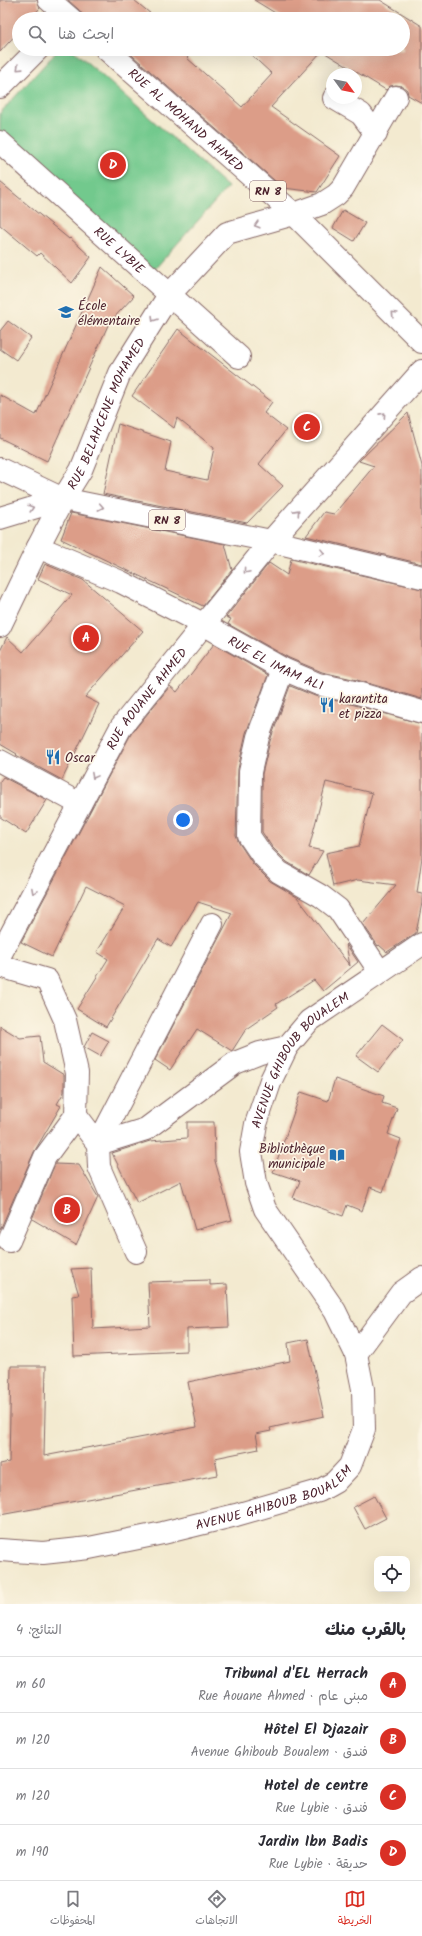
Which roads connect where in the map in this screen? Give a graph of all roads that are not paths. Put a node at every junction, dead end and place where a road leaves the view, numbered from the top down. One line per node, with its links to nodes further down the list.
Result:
1 (49, 0): 2 (street)
2 (62, 12)
3 (31, 56): 5 (street, one-way to 5)
4 (114, 56): 10 (street, RUE AL MOHAND AHMED / RN 8)
5 (0, 86)
6 (396, 97): 8 (street, RUE BELAHCENE MOHAMED)
7 (344, 104): 8 (street)
8 (376, 134): 10 (street, RUE BELAHCENE MOHAMED)
9 (0, 142): 11 (street, RUE LYBIE)
10 (294, 214): 11 (street, RUE BELAHCENE MOHAMED, one-way to 11); 12 (street, RUE AL MOHAND AHMED / RN 8, one-way to 10)
11 (169, 295): 13 (street, RUE LYBIE); 17 (street, RUE BELAHCENE MOHAMED, one-way to 17)
12 (422, 342)
13 (238, 357)
14 (422, 371): 15 (street, RUE AOUANE AHMED)
15 (414, 387): 19 (street, RUE AOUANE AHMED, one-way to 15)
16 (0, 469): 17 (street, RN 8)
17 (63, 499): 18 (street, one-way to 17); 19 (street, RN 8, one-way to 19); 20 (street, RUE BELAHCENE MOHAMED)
18 (0, 518)
19 (271, 541): 21 (street, one-way to 21); 22 (street, RUE AOUANE AHMED, one-way to 22)
20 (38, 547): 22 (street, RUE EL IMAM ALI); 23 (street, RUE BELAHCENE MOHAMED)
21 (422, 578)
22 (203, 624): 24 (street, RUE EL IMAM ALI); 27 (street, RUE AOUANE AHMED, one-way to 27)
23 (0, 626)
24 (283, 669): 25 (street, RUE EL IMAM ALI); 32 (street)
25 (422, 712)
26 (0, 762): 27 (street)
27 (80, 804): 30 (street, RUE AOUANE AHMED, one-way to 30)
28 (212, 924): 35 (street)
29 (422, 944): 32 (street, AVENUE GHIBOUB BOUALEM)
30 (0, 955)
31 (0, 966): 34 (street)
32 (380, 972): 33 (street, AVENUE GHIBOUB BOUALEM)
33 (287, 1047): 35 (street); 39 (street, AVENUE GHIBOUB BOUALEM)
34 (76, 1115): 35 (street); 36 (street)
35 (98, 1144): 37 (street)
36 (9, 1241)
37 (136, 1252)
38 (422, 1278): 39 (street)
39 (356, 1354): 40 (street, AVENUE GHIBOUB BOUALEM)
40 (0, 1550)

